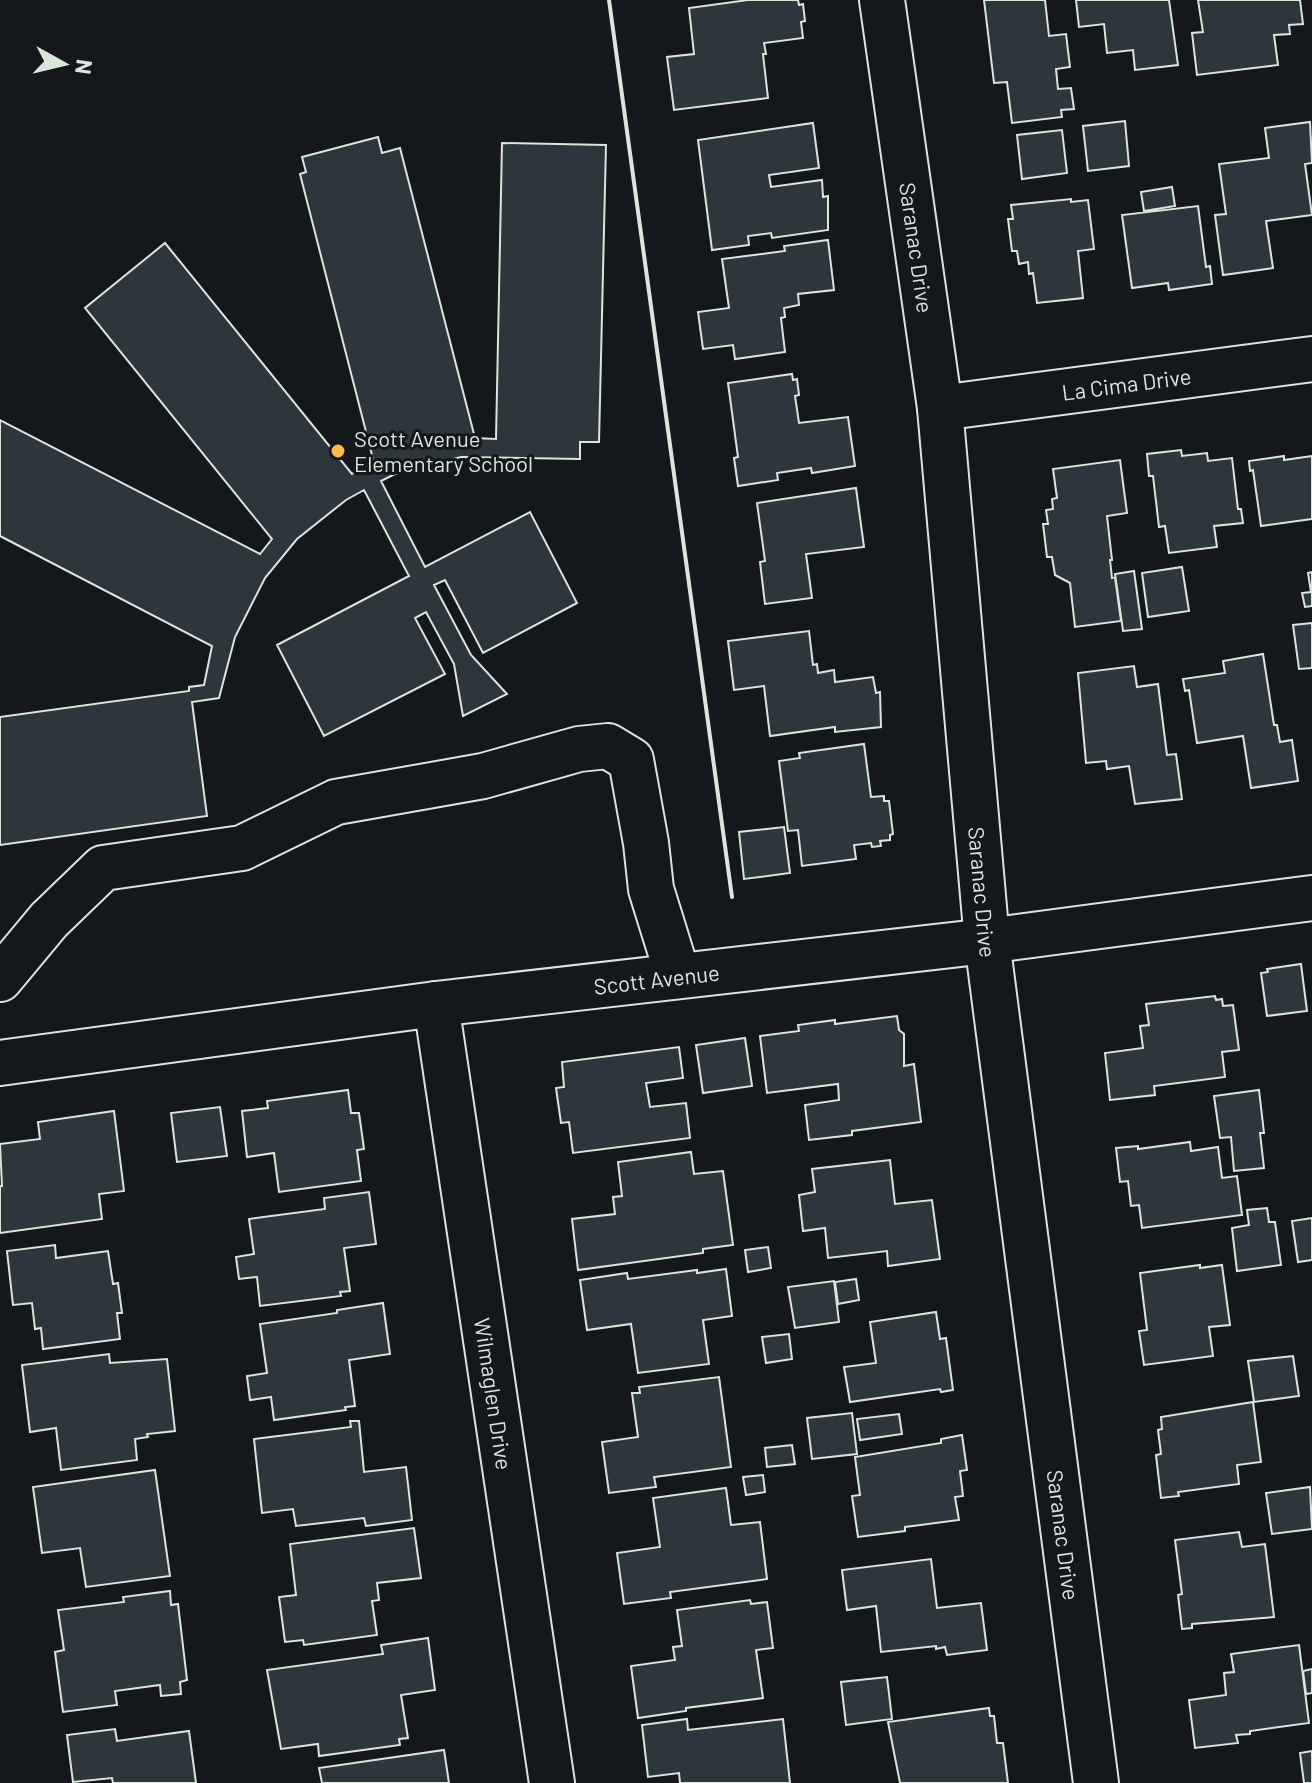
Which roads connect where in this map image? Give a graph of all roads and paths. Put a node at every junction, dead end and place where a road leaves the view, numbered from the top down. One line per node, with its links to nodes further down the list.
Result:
1 (882, 0): 3 (street, Saranac Drive)
2 (1312, 359): 3 (street, La Cima Drive)
3 (940, 408): 5 (street, Saranac Drive)
4 (1312, 898): 5 (street, Scott Avenue)
5 (987, 941): 6 (street, Scott Avenue); 11 (street, Saranac Drive)
6 (678, 976): 7 (street); 8 (street, Scott Avenue)
7 (0, 979)
8 (436, 1004): 9 (street, Scott Avenue); 10 (street, Wilmaglen Drive)
9 (0, 1063)
10 (552, 1783)
11 (1096, 1783)

